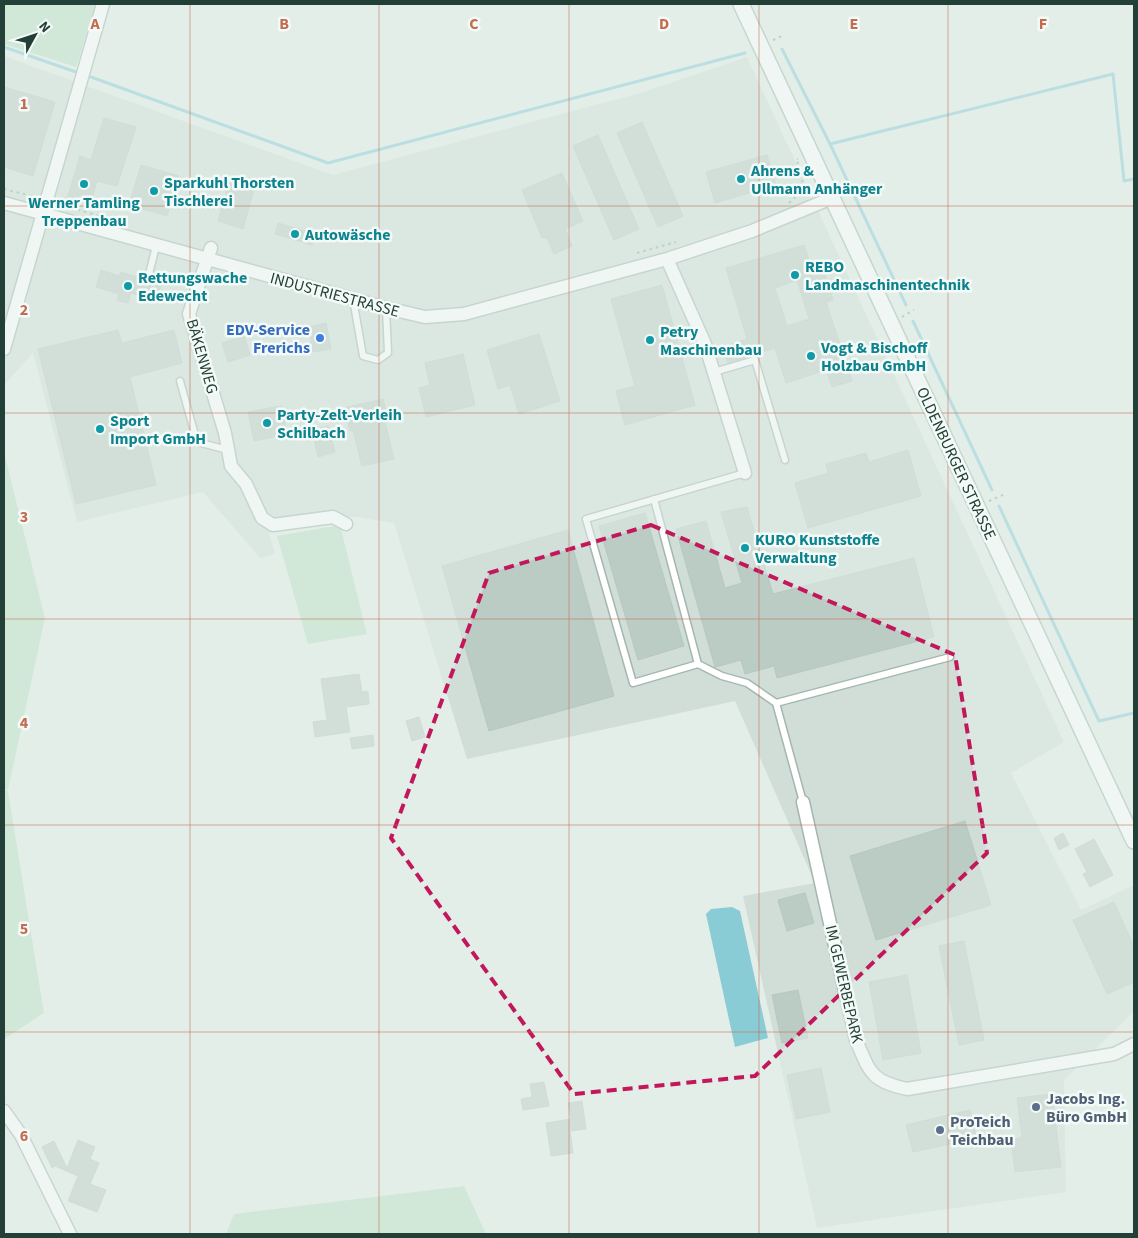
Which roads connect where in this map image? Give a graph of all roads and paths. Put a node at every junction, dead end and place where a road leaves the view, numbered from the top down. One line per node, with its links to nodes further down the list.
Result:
1 (103, 4): 8 (street)
2 (742, 4): 5 (main road, OLDENBURGER STRASSE)
3 (784, 35): 4 (path)
4 (770, 41)
5 (811, 154): 7 (main road, OLDENBURGER STRASSE); 10 (path)
6 (4, 189): 8 (path)
7 (832, 198): 17 (street, INDUSTRIESTRASSE); 37 (main road, OLDENBURGER STRASSE)
8 (48, 200): 11 (street); 12 (path)
9 (4, 203): 11 (street, INDUSTRIESTRASSE)
10 (781, 206)
11 (43, 215): 14 (street, INDUSTRIESTRASSE); 23 (street)
12 (105, 217)
13 (677, 242): 16 (path)
14 (156, 246): 15 (street, INDUSTRIESTRASSE); 18 (lane)
15 (209, 254): 19 (street, INDUSTRIESTRASSE); 26 (street, BÄKENWEG)
16 (630, 256)
17 (668, 259): 20 (street, INDUSTRIESTRASSE); 24 (street)
18 (149, 274)
19 (353, 298): 20 (street, INDUSTRIESTRASSE); 20 (lane)
20 (386, 308)
21 (914, 310): 22 (path)
22 (900, 318)
23 (4, 349)
24 (714, 372): 27 (lane); 28 (street)
25 (180, 381): 26 (lane)
26 (228, 450): 32 (street, BÄKENWEG)
27 (785, 460)
28 (745, 473): 30 (lane)
29 (1003, 495): 31 (path)
30 (654, 500): 34 (lane); 34 (lane)
31 (987, 502)
32 (346, 524)
33 (950, 657): 35 (lane)
34 (698, 664): 35 (lane)
35 (776, 704): 36 (lane)
36 (803, 802): 38 (street, IM GEWERBEPARK)
37 (1134, 842)
38 (1134, 1044)
39 (4, 1111): 40 (street)
40 (70, 1234)

